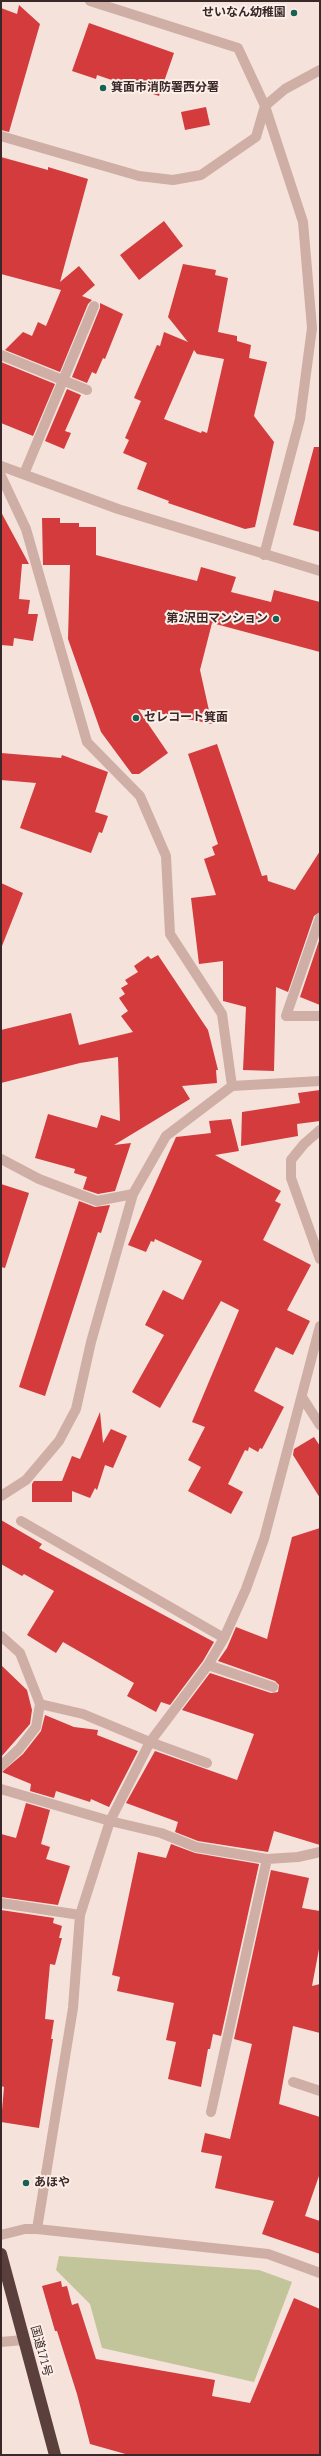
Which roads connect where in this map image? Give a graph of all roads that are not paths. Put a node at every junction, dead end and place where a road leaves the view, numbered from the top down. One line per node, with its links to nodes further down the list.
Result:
1 (90, 1): 3 (street)
2 (320, 70): 3 (street)
3 (265, 106): 4 (street); 12 (street)
4 (1, 136)
5 (94, 306): 7 (street)
6 (1, 355): 7 (street)
7 (63, 380): 8 (street); 10 (street)
8 (87, 390)
9 (1, 466): 10 (street)
10 (24, 474): 12 (street)
11 (1, 476): 17 (street)
12 (264, 555): 13 (street)
13 (320, 571)
14 (320, 918): 15 (street)
15 (320, 1016)
16 (320, 1081): 17 (street)
17 (232, 1086): 20 (street)
18 (320, 1130): 21 (street)
19 (1, 1159): 20 (street)
20 (133, 1194): 25 (street)
21 (319, 1252)
22 (320, 1326): 23 (street)
23 (302, 1398): 24 (street); 28 (street)
24 (320, 1425)
25 (1, 1496)
26 (21, 1521): 28 (street)
27 (1, 1636): 31 (street)
28 (224, 1638): 29 (street)
29 (208, 1665): 30 (street); 32 (street)
30 (273, 1687)
31 (40, 1704): 32 (street); 34 (street)
32 (150, 1742): 33 (street); 36 (street)
33 (207, 1763)
34 (1, 1766)
35 (1, 1789): 36 (street)
36 (110, 1821): 38 (street); 40 (street)
37 (320, 1852): 38 (street)
38 (267, 1859): 43 (street)
39 (1, 1903): 40 (street)
40 (80, 1915): 44 (street)
41 (293, 2082): 42 (street)
42 (320, 2090)
43 (211, 2112)
44 (37, 2229): 45 (street); 47 (street)
45 (1, 2235)
46 (1, 2254): 48 (highway, 国道171号)
47 (320, 2274)
48 (23, 2340): 49 (street); 50 (highway, 国道171号)
49 (1, 2342)
50 (55, 2455)

